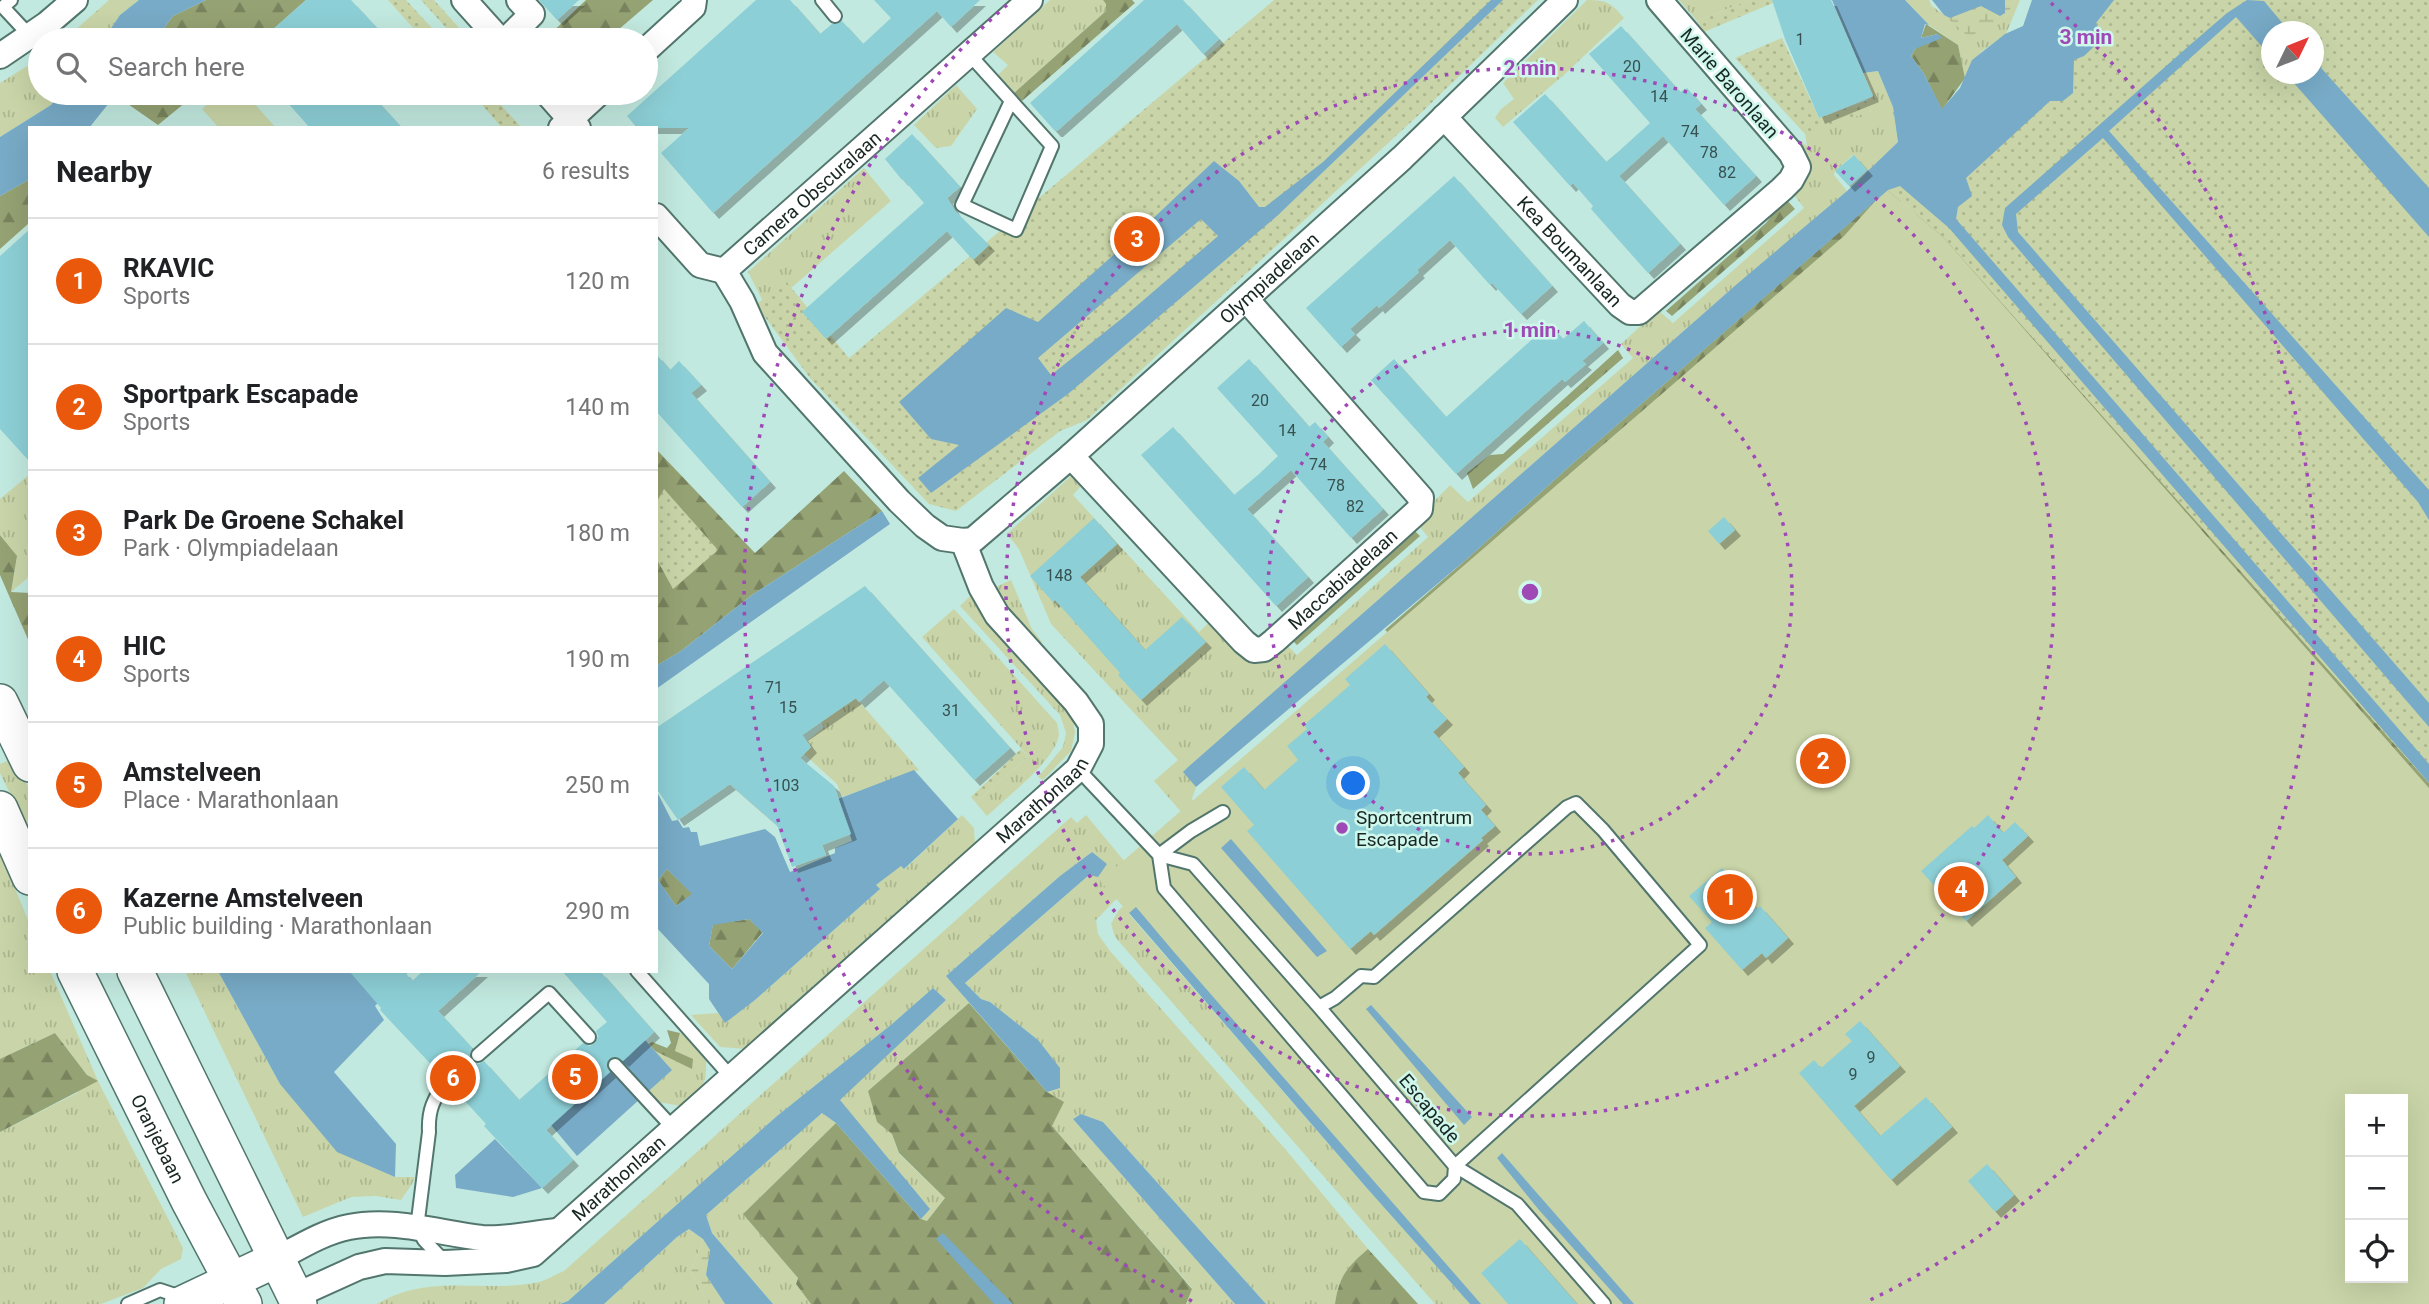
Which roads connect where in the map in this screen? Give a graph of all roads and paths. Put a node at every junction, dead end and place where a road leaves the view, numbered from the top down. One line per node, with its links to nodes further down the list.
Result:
1 (11, 0): 14 (lane)
2 (75, 0): 11 (street)
3 (464, 0): 12 (street)
4 (519, 0): 13 (street)
5 (694, 0): 16 (street)
6 (822, 0): 10 (lane)
7 (1565, 0): 22 (street, Olympiadelaan)
8 (1659, 0): 24 (street, Marie Baronlaan)
9 (1016, 4): 17 (street, Camera Obscuralaan)
10 (835, 16)
11 (40, 28)
12 (489, 28)
13 (518, 28)
14 (28, 34)
15 (28, 37): 18 (street)
16 (658, 39)
17 (969, 54): 19 (lane); 26 (street, Camera Obscuralaan)
18 (0, 56)
19 (1011, 100): 19 (lane)
20 (556, 105): 23 (street)
21 (588, 105): 23 (street)
22 (1444, 117): 24 (street, Kea Boumanlaan); 27 (street, Olympiadelaan)
23 (570, 125)
24 (1798, 167)
25 (658, 218): 26 (street)
26 (724, 271): 29 (street)
27 (1246, 299): 28 (street, Olympiadelaan); 28 (street, Maccabiadelaan)
28 (1071, 456): 29 (street, Olympiadelaan)
29 (963, 541): 32 (street, Marathonlaan)
30 (0, 702): 31 (main road)
31 (28, 760)
32 (1078, 768): 35 (lane); 44 (street, Marathonlaan)
33 (0, 809): 36 (main road)
34 (1223, 813): 35 (lane)
35 (1159, 855): 40 (lane, Escapade); 47 (lane, Escapade)
36 (28, 872)
37 (76, 973): 52 (main road, Oranjebaan)
38 (136, 973): 50 (main road)
39 (639, 973): 44 (lane)
40 (1319, 1007): 47 (lane, Escapade); 47 (lane)
41 (589, 1037): 42 (lane)
42 (478, 1055)
43 (615, 1065): 46 (lane)
44 (731, 1077): 46 (street, Marathonlaan)
45 (448, 1082): 48 (lane)
46 (674, 1129): 49 (street, Marathonlaan)
47 (1455, 1166): 56 (lane)
48 (417, 1228): 49 (street, Marathonlaan); 50 (street, Marathonlaan); 51 (lane)
49 (558, 1231): 51 (street, Marathonlaan)
50 (275, 1259): 52 (main road); 53 (main road)
51 (445, 1263): 53 (street, Marathonlaan)
52 (237, 1293): 54 (main road)
53 (290, 1301)
54 (186, 1302): 55 (lane)
55 (128, 1304)
56 (1604, 1304)

